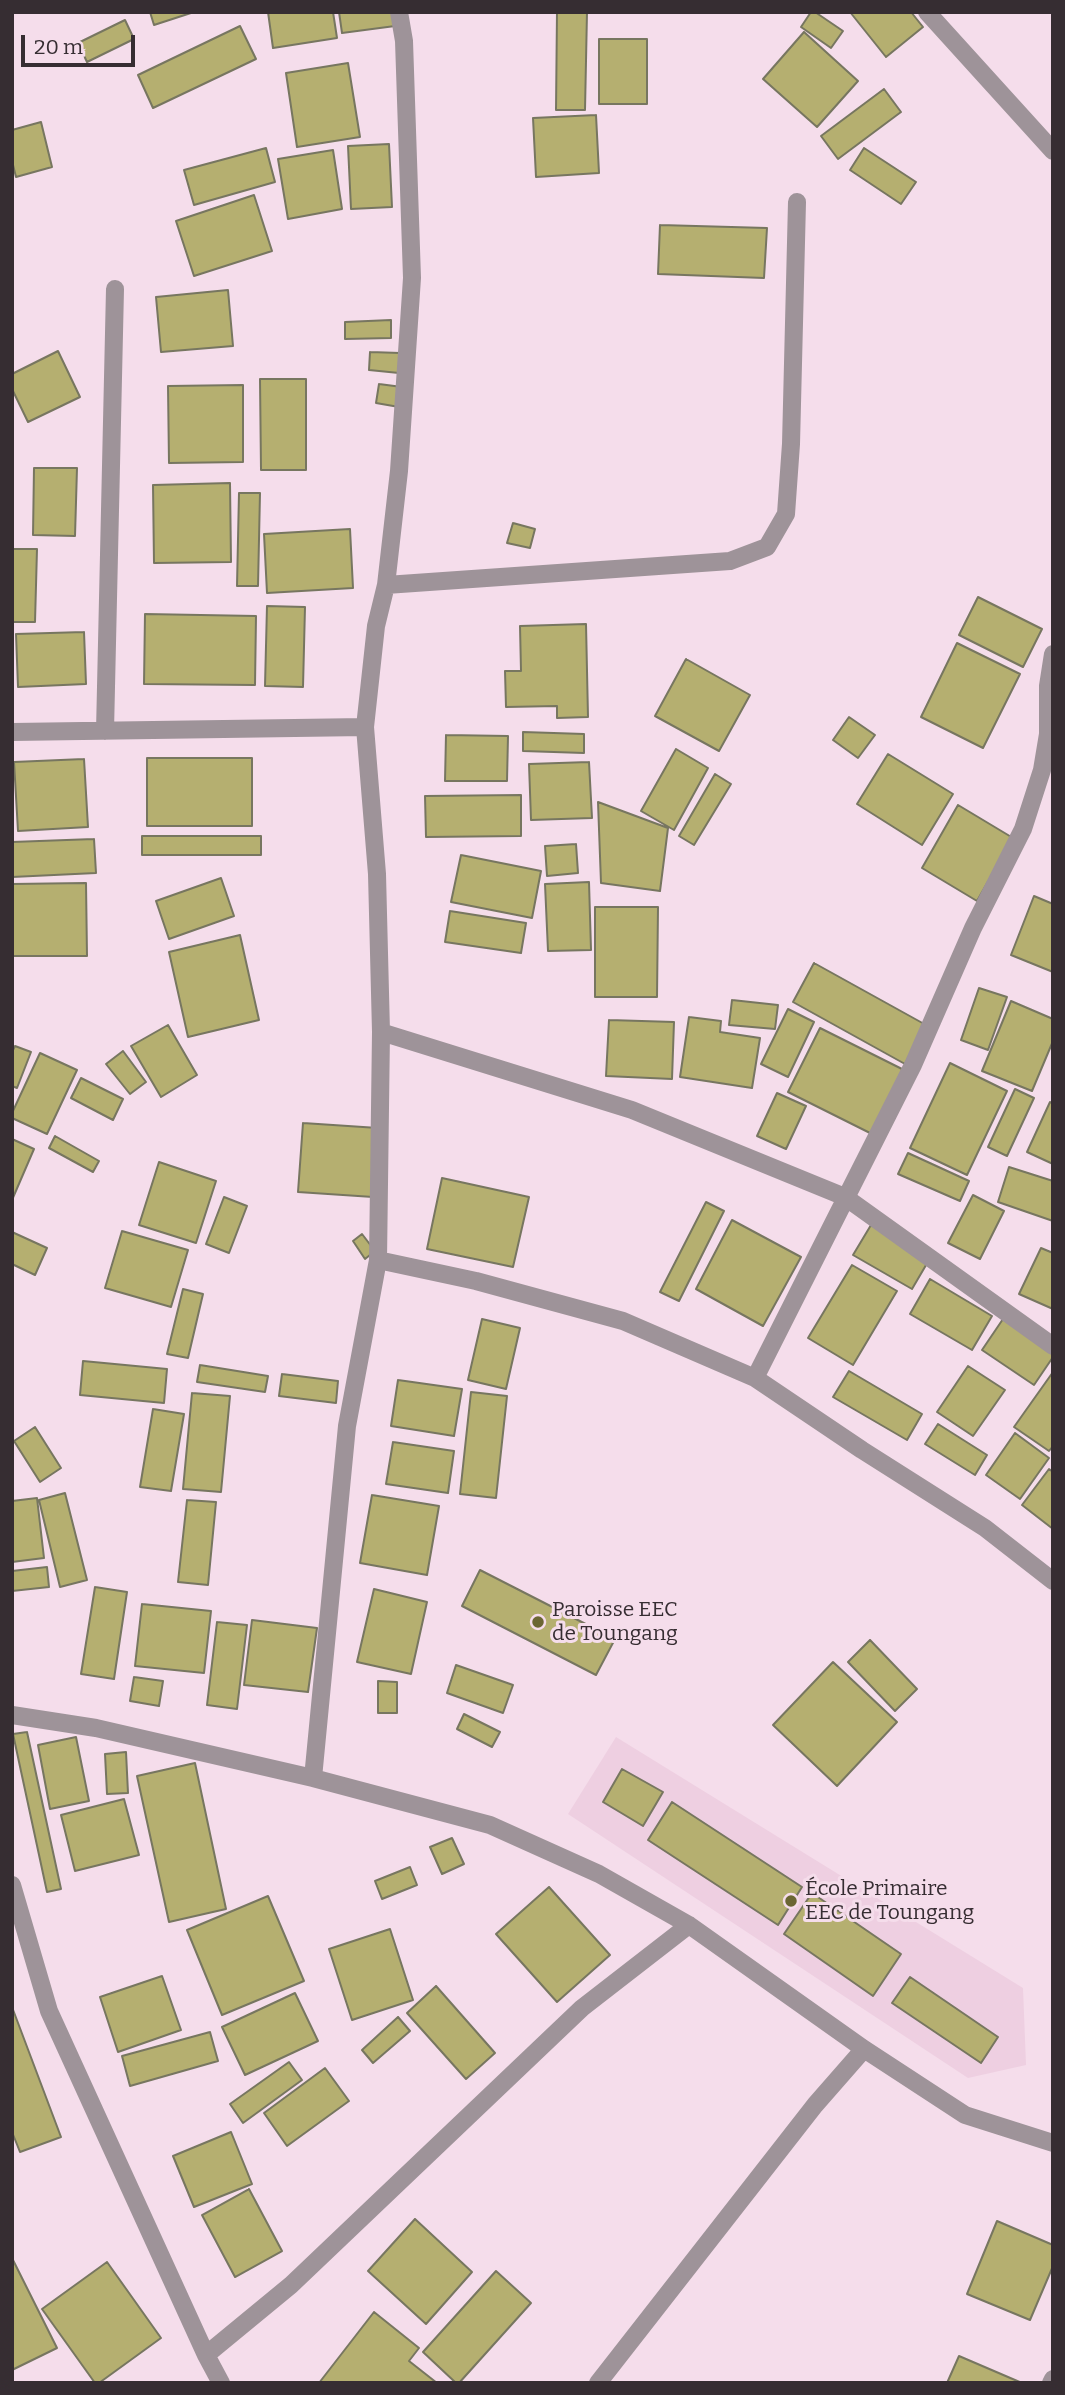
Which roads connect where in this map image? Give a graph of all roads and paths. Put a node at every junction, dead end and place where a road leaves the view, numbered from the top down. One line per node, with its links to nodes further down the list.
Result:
1 (399, 12): 6 (street)
2 (927, 12): 3 (street)
3 (1053, 151)
4 (797, 202): 6 (street)
5 (115, 289): 9 (street)
6 (386, 585): 8 (street)
7 (1053, 654): 12 (street)
8 (365, 727): 9 (street); 11 (street)
9 (104, 731): 10 (street)
10 (12, 732)
11 (381, 1032): 12 (street); 13 (street)
12 (845, 1197): 14 (street); 15 (street)
13 (378, 1259): 15 (street); 18 (street)
14 (1053, 1346)
15 (755, 1378): 16 (street)
16 (1053, 1581)
17 (12, 1716): 18 (street)
18 (313, 1778): 20 (street)
19 (12, 1885): 23 (street)
20 (689, 1925): 21 (street); 23 (street)
21 (864, 2049): 22 (street); 25 (street)
22 (1053, 2143)
23 (206, 2355): 24 (street)
24 (221, 2383)
25 (598, 2383)

